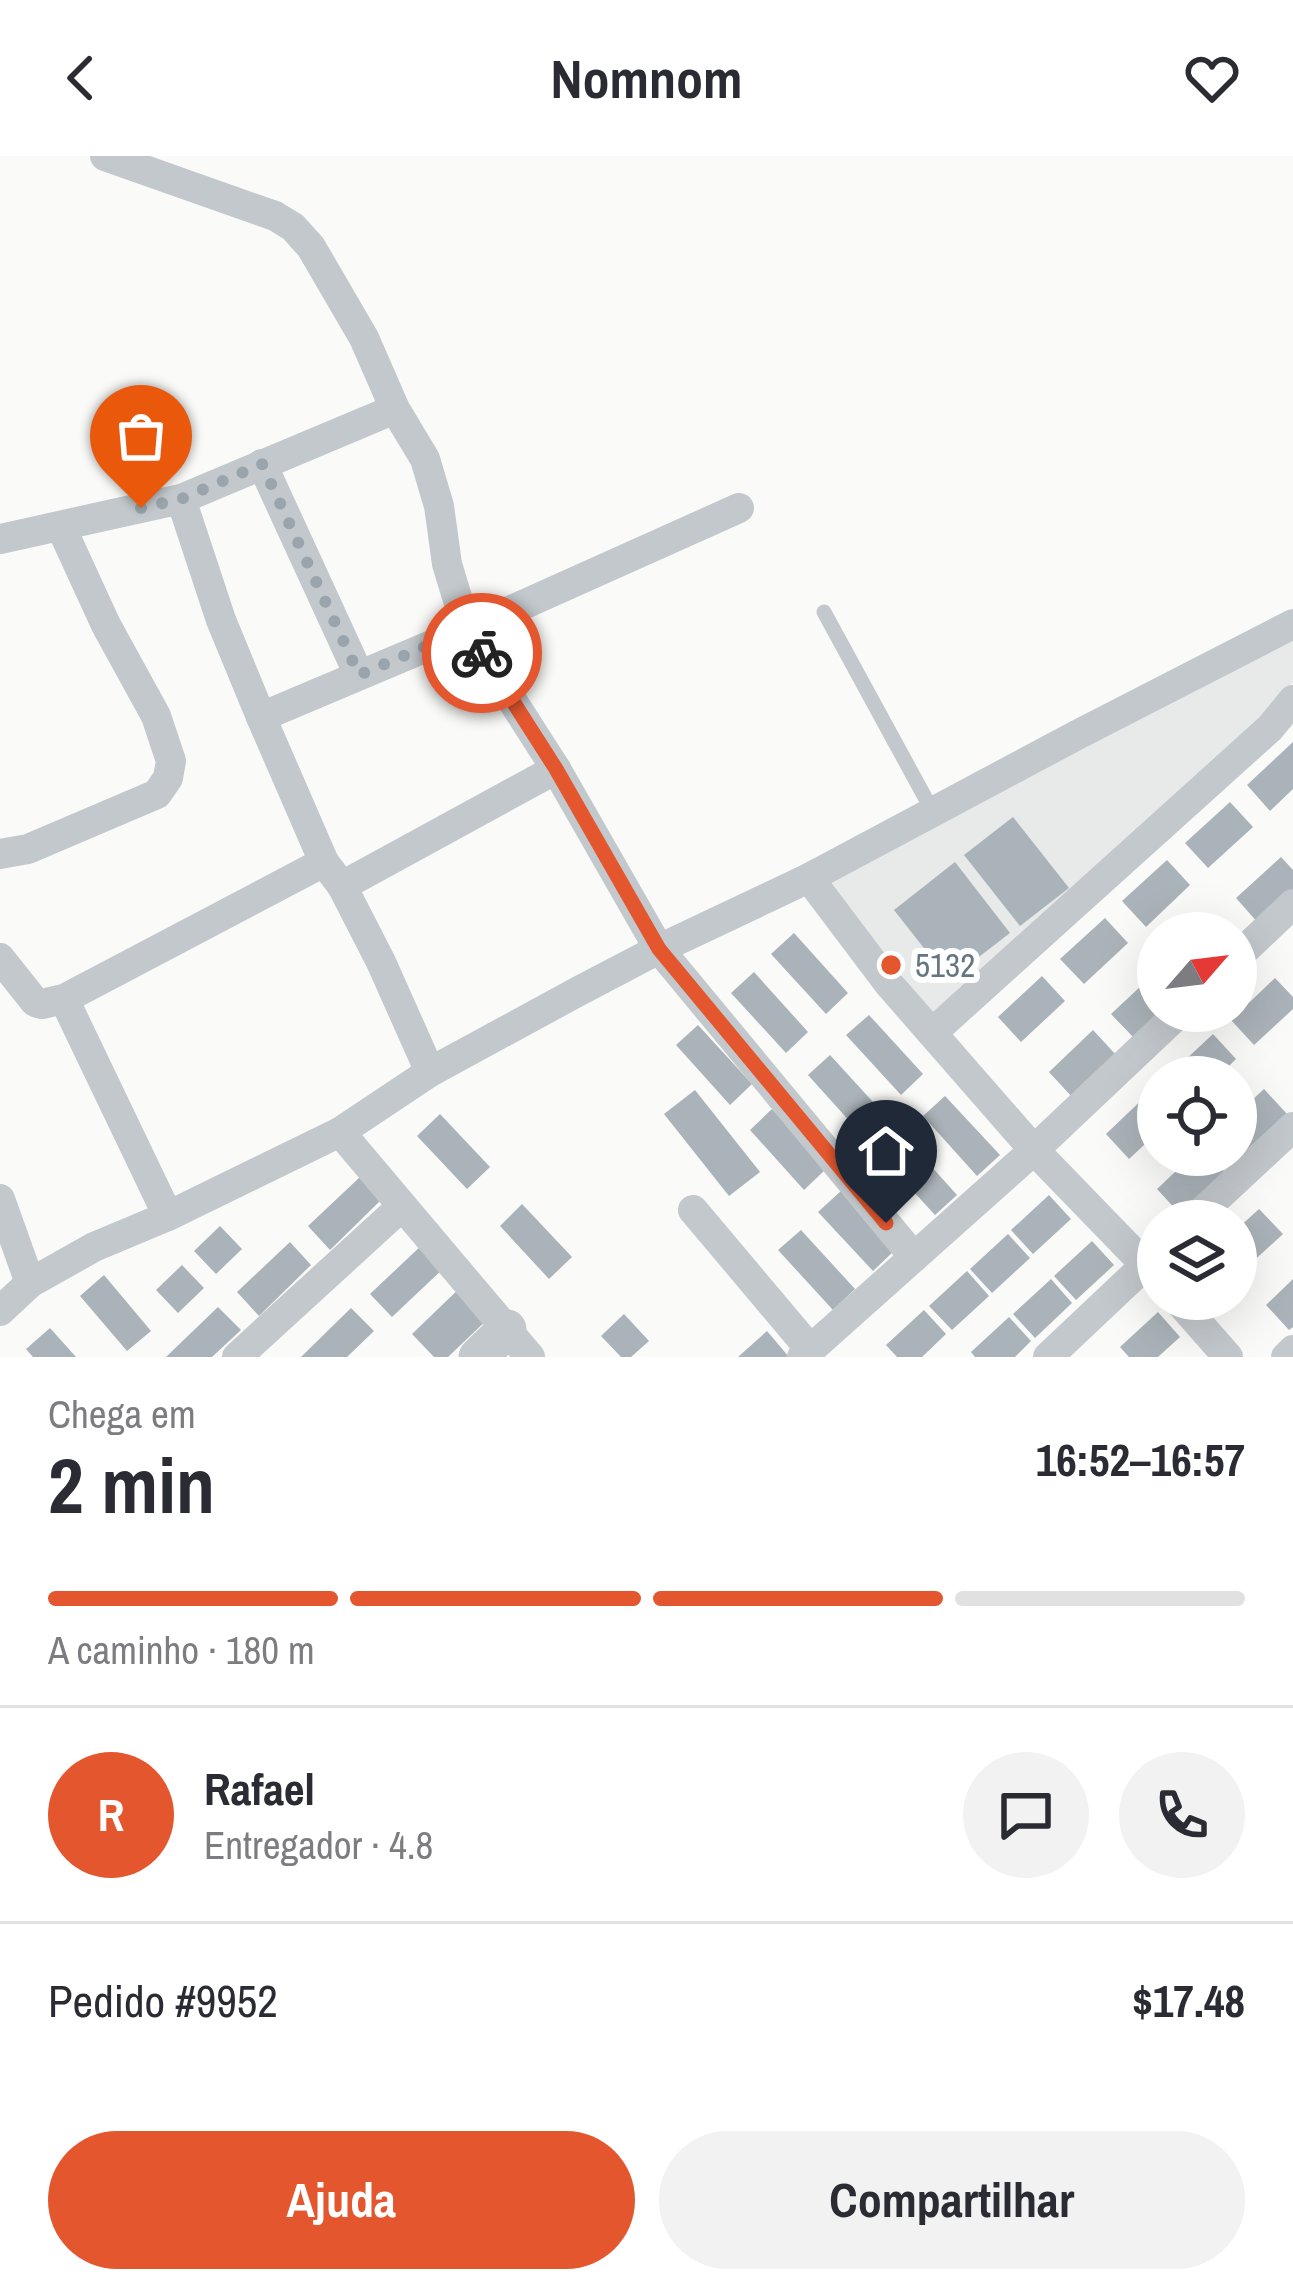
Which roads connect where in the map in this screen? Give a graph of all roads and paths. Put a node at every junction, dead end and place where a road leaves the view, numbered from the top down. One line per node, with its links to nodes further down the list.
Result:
1 (105, 156): 2 (street)
2 (395, 410): 3 (street); 10 (street)
3 (262, 464): 4 (street); 11 (street)
4 (181, 499): 6 (street); 13 (street)
5 (739, 508): 10 (street)
6 (62, 527): 7 (street); 16 (street)
7 (0, 539)
8 (824, 612): 15 (lane)
9 (1293, 624): 15 (street)
10 (466, 629): 11 (street); 14 (street)
11 (359, 675): 13 (street)
12 (1293, 700): 24 (street)
13 (261, 717): 17 (street)
14 (556, 769): 17 (street); 21 (street)
15 (933, 812): 18 (street)
16 (0, 854)
17 (333, 874): 23 (street); 26 (street)
18 (809, 878): 21 (street); 24 (street)
19 (1293, 904): 20 (street)
20 (1257, 938)
21 (659, 949): 26 (street); 36 (street)
22 (0, 958): 23 (street)
23 (64, 999): 34 (street)
24 (933, 1032): 29 (street)
25 (1158, 1032): 29 (street)
26 (430, 1072): 28 (street)
27 (1293, 1127): 31 (street)
28 (340, 1132): 32 (street); 34 (street)
29 (1034, 1150): 35 (street); 36 (street)
30 (0, 1198): 38 (street)
31 (1215, 1200)
32 (401, 1207): 41 (street); 44 (street)
33 (693, 1210): 43 (street)
34 (168, 1216): 38 (street)
35 (1137, 1249)
36 (914, 1257): 43 (street)
37 (1137, 1280): 46 (street)
38 (30, 1283): 39 (street)
39 (0, 1311)
40 (1195, 1320): 47 (street)
41 (519, 1343): 45 (street)
42 (1293, 1350): 48 (street)
43 (806, 1353)
44 (237, 1357)
45 (478, 1357)
46 (1048, 1357)
47 (1228, 1357)
48 (1286, 1357)

